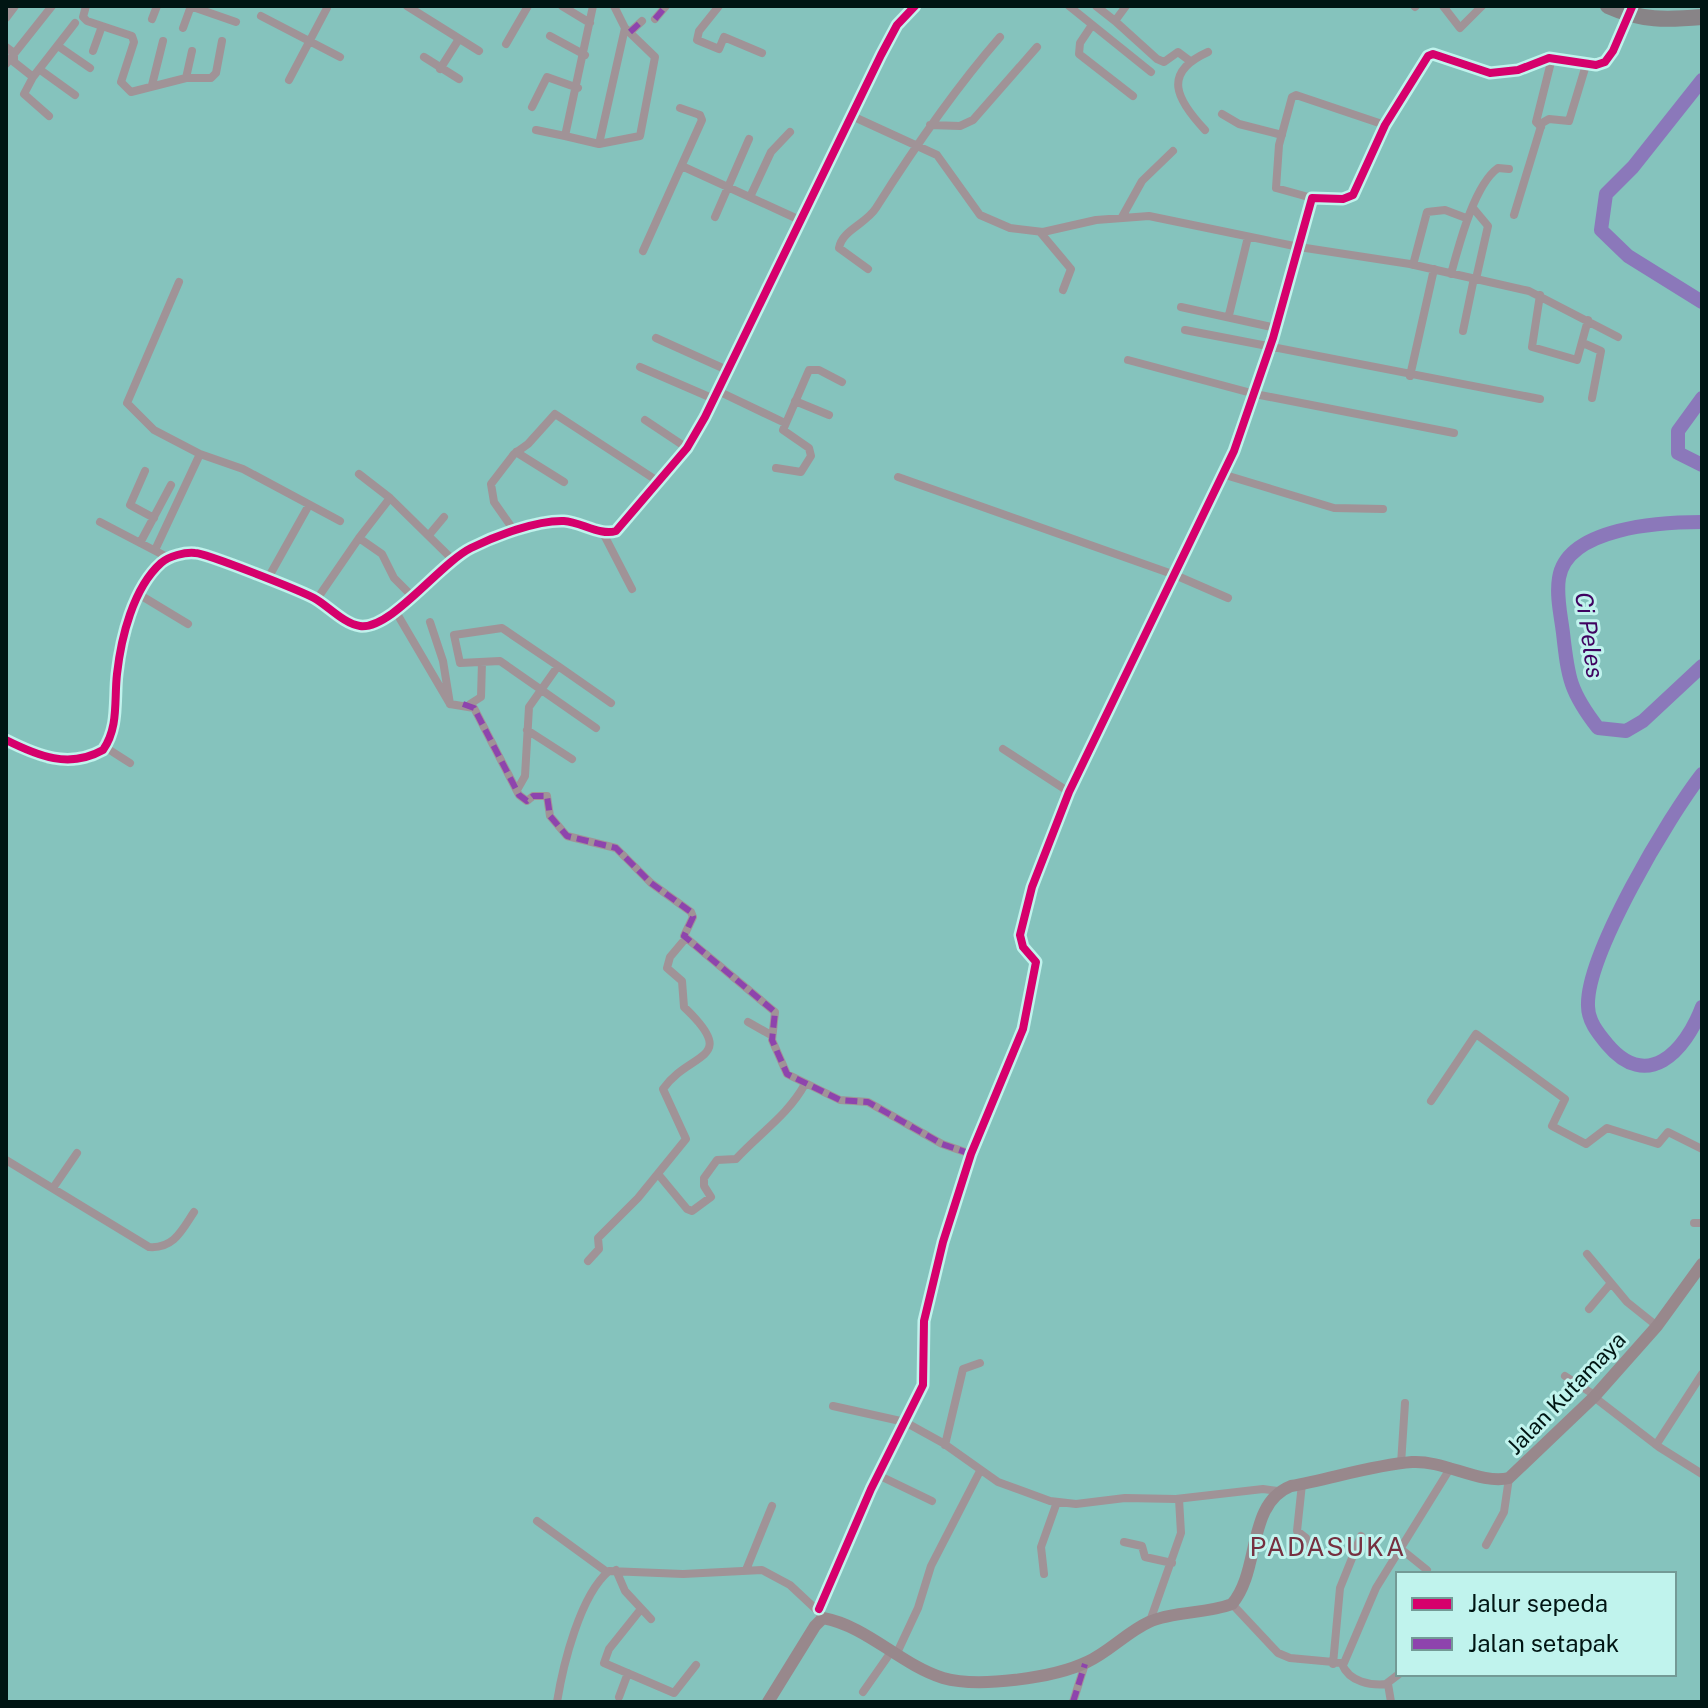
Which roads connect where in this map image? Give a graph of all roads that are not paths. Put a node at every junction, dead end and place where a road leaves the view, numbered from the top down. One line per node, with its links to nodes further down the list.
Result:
1 (15, 6): 25 (street)
2 (52, 6): 45 (street)
3 (86, 6): 33 (street)
4 (157, 6): 26 (street)
5 (190, 6): 29 (street); 35 (street)
6 (407, 6): 38 (street)
7 (528, 6): 42 (street)
8 (562, 6): 31 (street)
9 (593, 6): 31 (street)
10 (614, 6): 34 (street)
11 (666, 6): 27 (street)
12 (719, 6): 50 (street)
13 (915, 6): 73 (street)
14 (1069, 6): 32 (street)
15 (1096, 6): 28 (street)
16 (1126, 6): 28 (street)
17 (1443, 6): 18 (street)
18 (1482, 6)
19 (1608, 6): 22 (highway)
20 (1700, 6): 22 (highway)
21 (327, 7): 41 (street)
22 (1629, 10): 24 (highway); 57 (street)
23 (261, 16): 41 (street)
24 (1702, 17)
25 (6, 18)
26 (152, 19)
27 (655, 19)
28 (1115, 21): 55 (street)
29 (236, 22)
30 (75, 23): 43 (street)
31 (590, 23): 51 (street)
32 (1092, 25): 60 (street); 68 (street)
33 (102, 26): 46 (street); 65 (street)
34 (633, 27): 83 (street); 83 (street)
35 (183, 28)
36 (550, 36): 51 (street)
37 (1000, 37): 74 (street)
38 (459, 39): 48 (street); 59 (street)
39 (163, 41): 65 (street)
40 (222, 41): 62 (street)
41 (310, 42): 52 (street); 64 (street)
42 (506, 44)
43 (58, 46): 58 (street); 61 (street)
44 (1037, 47): 74 (street)
45 (10, 50): 56 (street); 61 (street)
46 (93, 51)
47 (192, 51): 62 (street)
48 (479, 51)
49 (1208, 52): 55 (street)
50 (762, 53)
51 (585, 55): 66 (street)
52 (340, 57)
53 (424, 57): 59 (street)
54 (1552, 58): 57 (street); 75 (street); 76 (street)
55 (1190, 61): 78 (street)
56 (6, 64)
57 (1586, 65): 76 (street)
58 (90, 68)
59 (440, 69): 63 (street)
60 (1151, 72)
61 (36, 73): 67 (street); 72 (street)
62 (186, 78): 65 (street)
63 (459, 79)
64 (289, 80)
65 (152, 85)
66 (578, 88): 69 (street); 81 (street)
67 (75, 95)
68 (1133, 96)
69 (532, 107)
70 (680, 108): 86 (street)
71 (1222, 114): 80 (street)
72 (49, 116)
73 (852, 116): 84 (street); 96 (street)
74 (930, 125): 84 (street)
75 (1385, 125): 80 (street); 90 (street)
76 (1541, 127): 92 (street)
77 (536, 130): 81 (street)
78 (1205, 130)
79 (790, 132): 89 (street)
80 (1282, 135): 90 (street)
81 (565, 136): 83 (street)
82 (749, 139): 88 (street)
83 (599, 144)
84 (919, 147): 97 (street); 102 (street)
85 (1173, 151): 94 (street)
86 (684, 167): 88 (street); 100 (street)
87 (1509, 169): 91 (street)
88 (727, 189): 89 (street); 93 (street)
89 (750, 197): 96 (street)
90 (1312, 198): 99 (street)
91 (1473, 208): 95 (street); 105 (street)
92 (1514, 215)
93 (715, 217)
94 (1122, 217): 97 (street); 98 (street)
95 (1466, 218): 101 (street); 104 (street)
96 (802, 221): 121 (street)
97 (1040, 232): 107 (street)
98 (1248, 237): 99 (street); 110 (street)
99 (1299, 247): 101 (street); 112 (street)
100 (643, 251)
101 (1413, 265): 103 (street)
102 (868, 269)
103 (1434, 269): 104 (street); 122 (street)
104 (1451, 274): 105 (street)
105 (1475, 279): 108 (street); 114 (street)
106 (179, 282): 135 (street)
107 (1063, 290)
108 (1540, 295): 111 (street); 117 (street)
109 (1181, 307): 110 (street)
110 (1229, 315): 112 (street)
111 (1588, 320): 115 (street); 117 (street)
112 (1276, 328): 118 (street)
113 (1185, 330): 118 (street)
114 (1463, 331)
115 (1618, 337)
116 (656, 338): 121 (street)
117 (1583, 343): 126 (street)
118 (1271, 347): 122 (street); 124 (street)
119 (1128, 360): 124 (street)
120 (640, 367): 125 (street)
121 (727, 370): 125 (street)
122 (1410, 376): 127 (street)
123 (842, 382): 128 (street)
124 (1255, 394): 132 (street); 139 (street)
125 (716, 395): 131 (street); 133 (street)
126 (1592, 398)
127 (1540, 399)
128 (795, 401): 129 (street); 131 (street)
129 (829, 415)
130 (645, 420): 133 (street)
131 (785, 423): 136 (street)
132 (1454, 433)
133 (687, 448): 142 (street)
134 (516, 452): 141 (street); 142 (street); 152 (street)
135 (200, 454): 145 (street); 156 (street)
136 (776, 468)
137 (145, 471): 148 (street)
138 (359, 474): 144 (street)
139 (1222, 474): 146 (street); 159 (street)
140 (898, 477): 159 (street)
141 (564, 482)
142 (660, 483): 151 (street)
143 (171, 485): 148 (street)
144 (390, 498): 153 (street); 154 (street)
145 (309, 505): 149 (street); 160 (street)
146 (1383, 509)
147 (444, 517): 153 (street)
148 (154, 518): 155 (street)
149 (340, 521)
150 (100, 522): 155 (street)
151 (602, 531): 152 (street); 161 (street)
152 (515, 532): 158 (street)
153 (429, 535): 158 (street)
154 (359, 538): 163 (street); 165 (street)
155 (140, 543): 156 (street)
156 (155, 550): 157 (street)
157 (169, 558): 160 (street); 162 (street)
158 (453, 560): 163 (street)
159 (1175, 575): 164 (street); 183 (street)
160 (267, 580): 165 (street)
161 (632, 589)
162 (140, 595): 168 (street); 178 (street)
163 (411, 595): 166 (street)
164 (1228, 598)
165 (317, 599): 166 (street)
166 (396, 612): 173 (street)
167 (430, 622): 173 (street)
168 (188, 624)
169 (482, 662): 170 (street); 171 (street); 174 (street)
170 (558, 666): 171 (street); 172 (street)
171 (542, 691): 175 (street); 176 (street)
172 (611, 703)
173 (450, 704): 174 (street)
174 (467, 704): 182 (street)
175 (596, 728)
176 (527, 730): 180 (street); 182 (street)
177 (6, 740): 178 (street)
178 (105, 747): 181 (street)
179 (1003, 749): 183 (street)
180 (572, 759)
181 (130, 763)
182 (517, 790): 184 (street)
183 (1069, 792): 191 (street)
184 (686, 938): 186 (street); 193 (street)
185 (748, 1022): 186 (street)
186 (771, 1035): 187 (street)
187 (805, 1084): 191 (street); 193 (street)
188 (1431, 1101): 189 (street)
189 (1702, 1149)
190 (77, 1153): 194 (street)
191 (971, 1154): 209 (street)
192 (6, 1160): 194 (street)
193 (658, 1174): 197 (street)
194 (53, 1188): 195 (street)
195 (194, 1212)
196 (1587, 1254): 200 (street)
197 (588, 1261)
198 (1702, 1264): 199 (street, Jalan Kutamaya)
199 (1698, 1278): 202 (street, Jalan Kutamaya)
200 (1611, 1283): 201 (street); 202 (street)
201 (1589, 1309)
202 (1657, 1326): 206 (street, Jalan Kutamaya)
203 (980, 1363): 210 (street)
204 (1702, 1374): 211 (street)
205 (1565, 1376): 206 (street)
206 (1595, 1396): 211 (street); 217 (street, Jalan Kutamaya)
207 (1405, 1403): 212 (street)
208 (833, 1406): 209 (street)
209 (905, 1422): 210 (street); 216 (street)
210 (945, 1445): 214 (street)
211 (1656, 1445): 215 (street)
212 (1401, 1464): 213 (street, Jalan Kutamaya); 218 (street, Jalan Kutamaya)
213 (1452, 1466): 217 (street, Jalan Kutamaya); 228 (street)
214 (980, 1471): 222 (street); 240 (street)
215 (1702, 1474)
216 (878, 1475): 221 (street); 237 (street)
217 (1509, 1478): 227 (street)
218 (1302, 1484): 219 (street, Jalan Kutamaya); 229 (street)
219 (1278, 1491): 220 (street); 235 (street)
220 (1179, 1499): 222 (street); 230 (street)
221 (932, 1501)
222 (1057, 1502): 234 (street)
223 (772, 1506): 231 (street)
224 (537, 1521): 233 (street)
225 (1361, 1536): 242 (street)
226 (1124, 1542): 230 (street)
227 (1486, 1545)
228 (1401, 1549): 232 (street); 242 (street)
229 (1308, 1555)
230 (1172, 1563): 239 (street)
231 (746, 1570): 233 (street); 237 (street)
232 (1427, 1570)
233 (612, 1571): 236 (street); 249 (street)
234 (1044, 1574)
235 (1232, 1604): 239 (street); 242 (street)
236 (641, 1609): 238 (street); 244 (street)
237 (821, 1614): 240 (street); 250 (street)
238 (651, 1619)
239 (1150, 1622): 241 (street)
240 (893, 1654): 241 (street); 247 (street)
241 (1085, 1664): 251 (street)
242 (1338, 1664): 246 (street)
243 (696, 1665): 244 (street)
244 (628, 1673): 248 (street)
245 (1396, 1676): 246 (street)
246 (1386, 1684): 252 (street)
247 (863, 1692)
248 (619, 1697)
249 (557, 1702)
250 (768, 1702)
251 (1073, 1702)
252 (1391, 1702)

